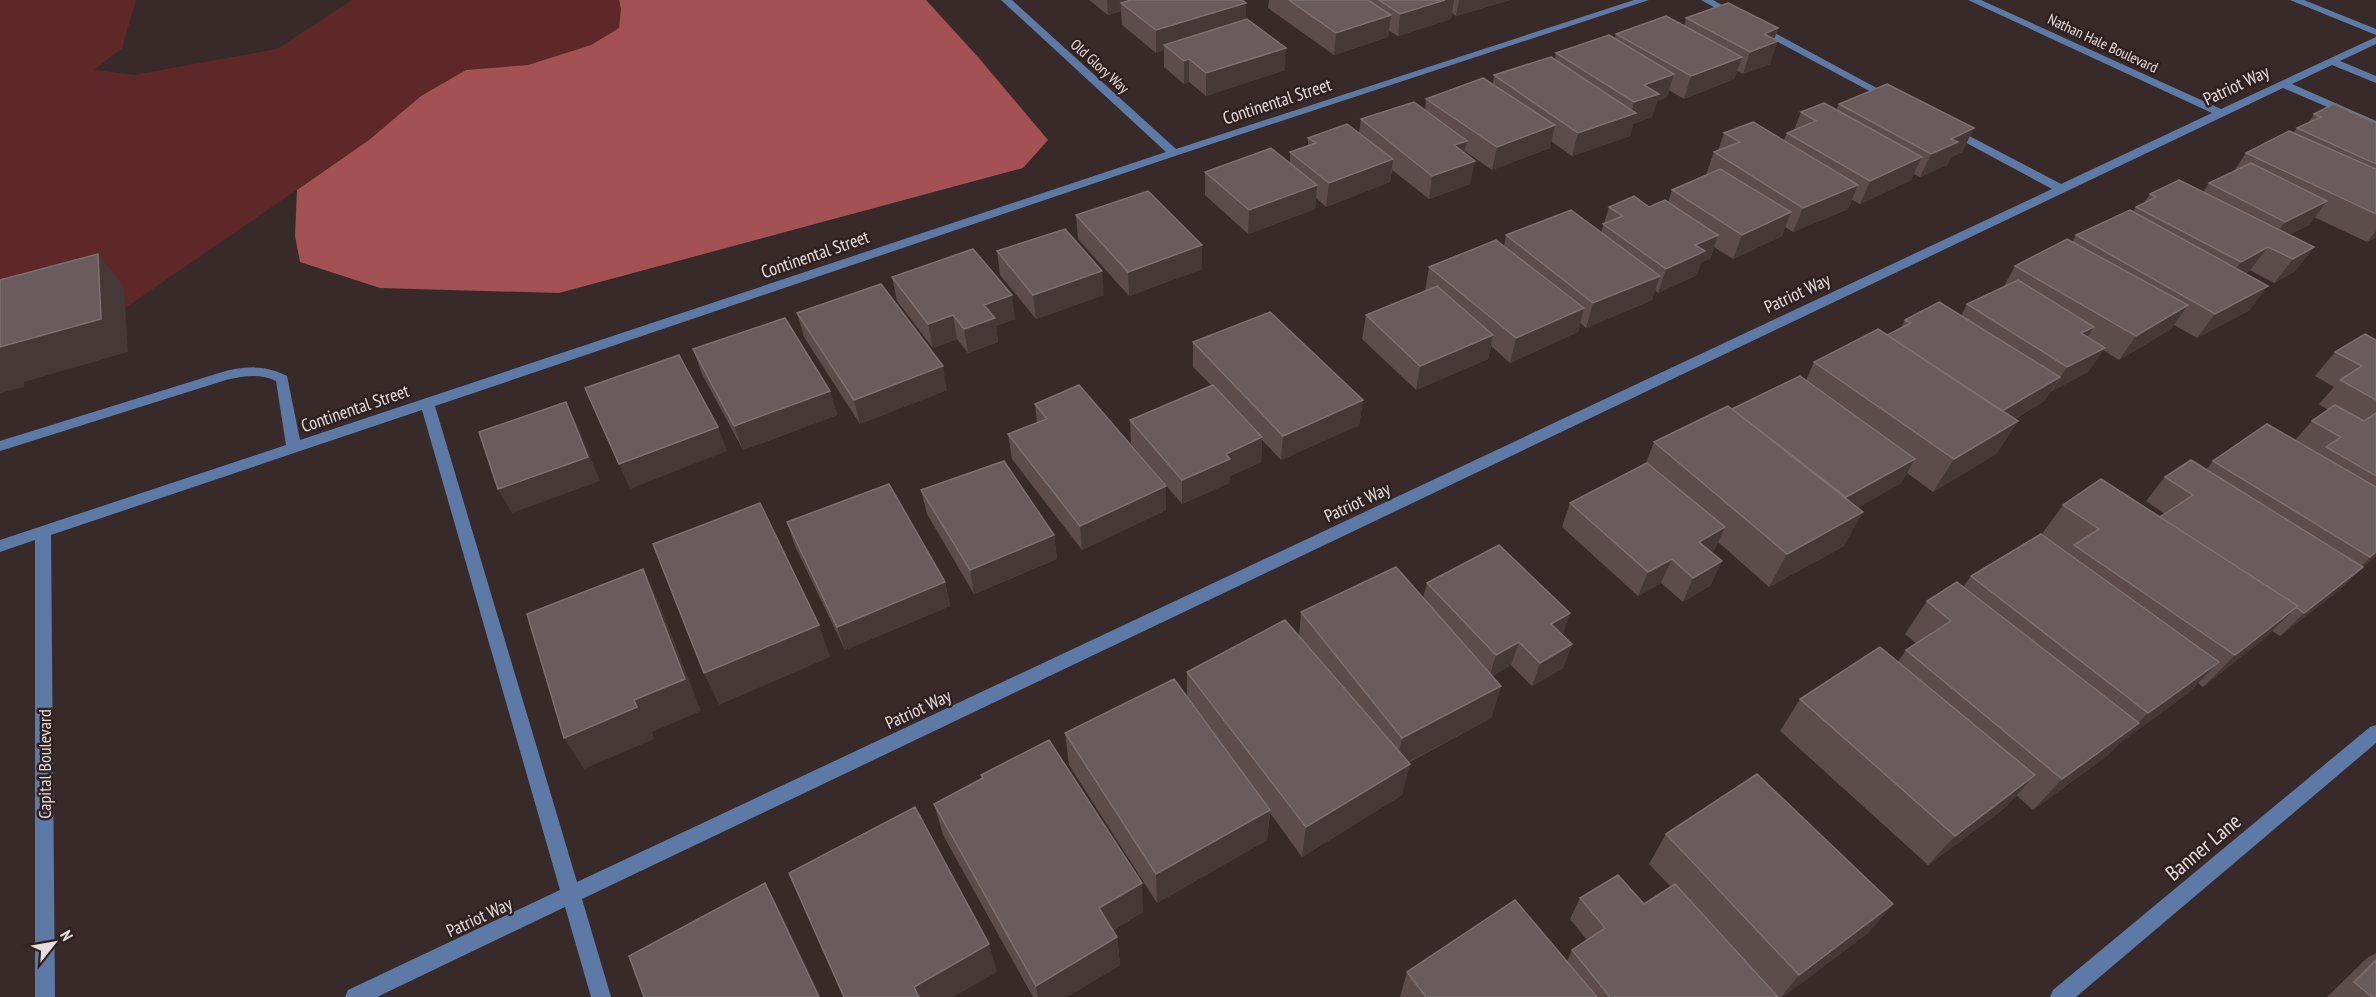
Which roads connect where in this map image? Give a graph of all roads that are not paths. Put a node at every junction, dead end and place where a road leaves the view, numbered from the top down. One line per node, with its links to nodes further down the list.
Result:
1 (1006, 0): 15 (street, Old Glory Way)
2 (1644, 0): 15 (street, Continental Street)
3 (1707, 0): 11 (street)
4 (1973, 0): 12 (street, Nathan Hale Boulevard)
5 (2295, 0): 6 (street)
6 (2376, 32)
7 (2376, 40): 8 (street, Patriot Way)
8 (2332, 61): 9 (street); 10 (street, Patriot Way)
9 (2376, 80)
10 (2283, 84): 12 (street, Patriot Way); 14 (street)
11 (1905, 106)
12 (2221, 113): 16 (street, Patriot Way)
13 (1936, 123): 16 (street)
14 (2376, 124)
15 (1173, 153): 17 (street, Continental Street)
16 (2061, 189): 23 (street, Patriot Way)
17 (427, 403): 19 (street, Continental Street); 23 (street)
18 (0, 446): 19 (street)
19 (294, 448): 20 (street, Continental Street)
20 (43, 532): 21 (street, Continental Street); 24 (street, Capital Boulevard)
21 (0, 546)
22 (2376, 732): 27 (street, Banner Lane)
23 (570, 895): 25 (street, Patriot Way); 26 (street)
24 (45, 997)
25 (355, 997)
26 (601, 997)
27 (2060, 997)

